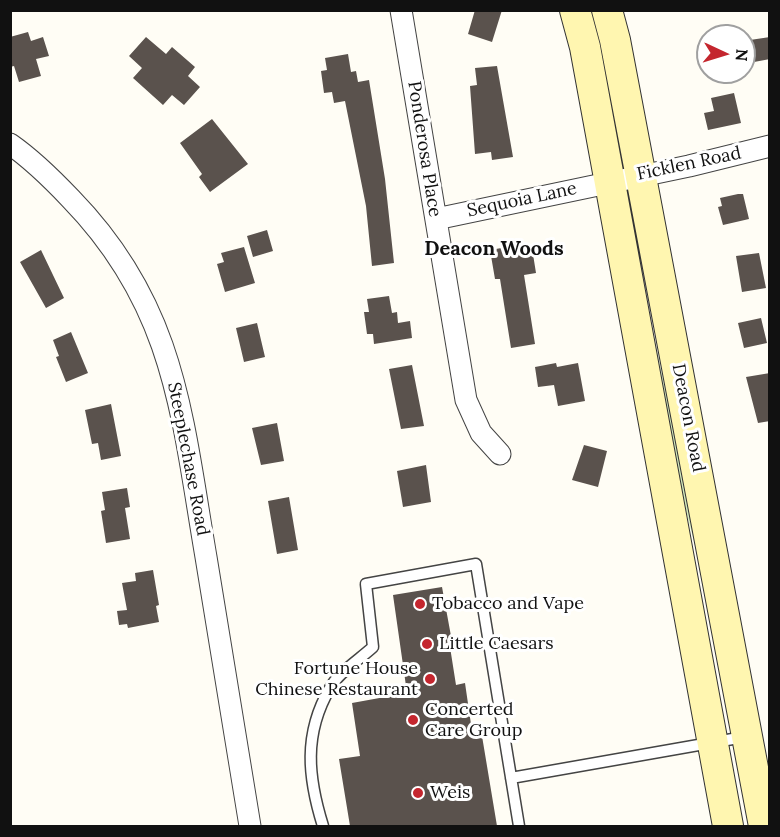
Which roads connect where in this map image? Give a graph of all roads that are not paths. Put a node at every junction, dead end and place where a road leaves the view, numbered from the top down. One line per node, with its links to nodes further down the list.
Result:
1 (401, 10): 8 (street, Ponderosa Place)
2 (574, 10): 7 (main road, Deacon Road)
3 (607, 10): 6 (main road, Deacon Road)
4 (10, 144): 13 (street, Steeplechase Road)
5 (770, 146): 6 (street, Ficklen Road)
6 (640, 175): 7 (street, Ficklen Road); 10 (main road, Deacon Road)
7 (609, 181): 8 (street, Sequoia Lane); 11 (main road, Deacon Road)
8 (436, 219): 9 (street, Ponderosa Place)
9 (500, 454)
10 (749, 736): 11 (lane); 17 (main road, Deacon Road)
11 (714, 744): 12 (lane); 16 (main road, Deacon Road)
12 (511, 778): 14 (lane); 15 (lane)
13 (249, 826)
14 (323, 826)
15 (519, 826)
16 (728, 826)
17 (764, 826)

